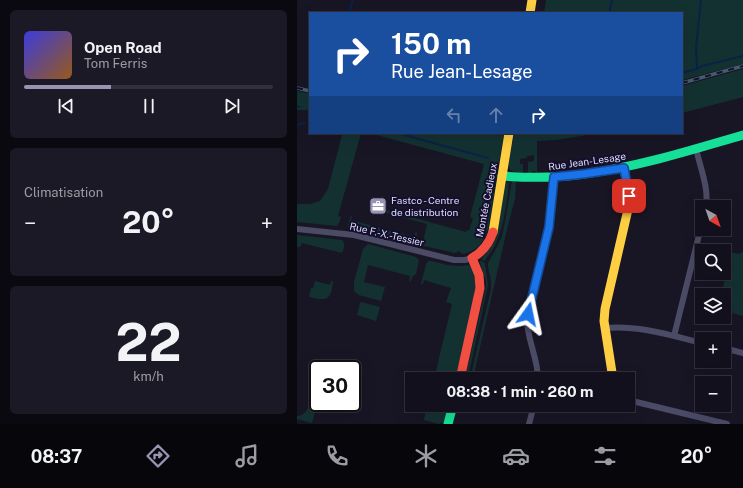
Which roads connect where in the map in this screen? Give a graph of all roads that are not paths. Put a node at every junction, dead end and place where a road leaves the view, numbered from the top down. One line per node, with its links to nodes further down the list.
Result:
1 (532, 0): 2 (street)
2 (530, 12)
3 (509, 134): 7 (street, Montée Cadieux)
4 (743, 135): 5 (street, Rue Jean-Lesage)
5 (696, 148): 6 (street, Rue Jean-Lesage); 9 (street)
6 (624, 168): 8 (street, Rue Jean-Lesage); 13 (street)
7 (501, 176): 8 (street, Rue Jean-Lesage); 12 (street, Montée Cadieux)
8 (554, 177): 19 (street)
9 (707, 200)
10 (297, 229): 12 (street, Rue F.-X.-Tessier)
11 (699, 236): 14 (street)
12 (472, 258): 18 (street)
13 (605, 328): 14 (street); 20 (street)
14 (674, 336): 15 (street)
15 (695, 341)
16 (731, 350): 17 (street)
17 (743, 353)
18 (462, 372)
19 (537, 372)
20 (612, 372)
21 (635, 402): 26 (street)
22 (451, 412): 24 (street)
23 (532, 412): 25 (street)
24 (448, 424)
25 (529, 424)
26 (727, 424)

